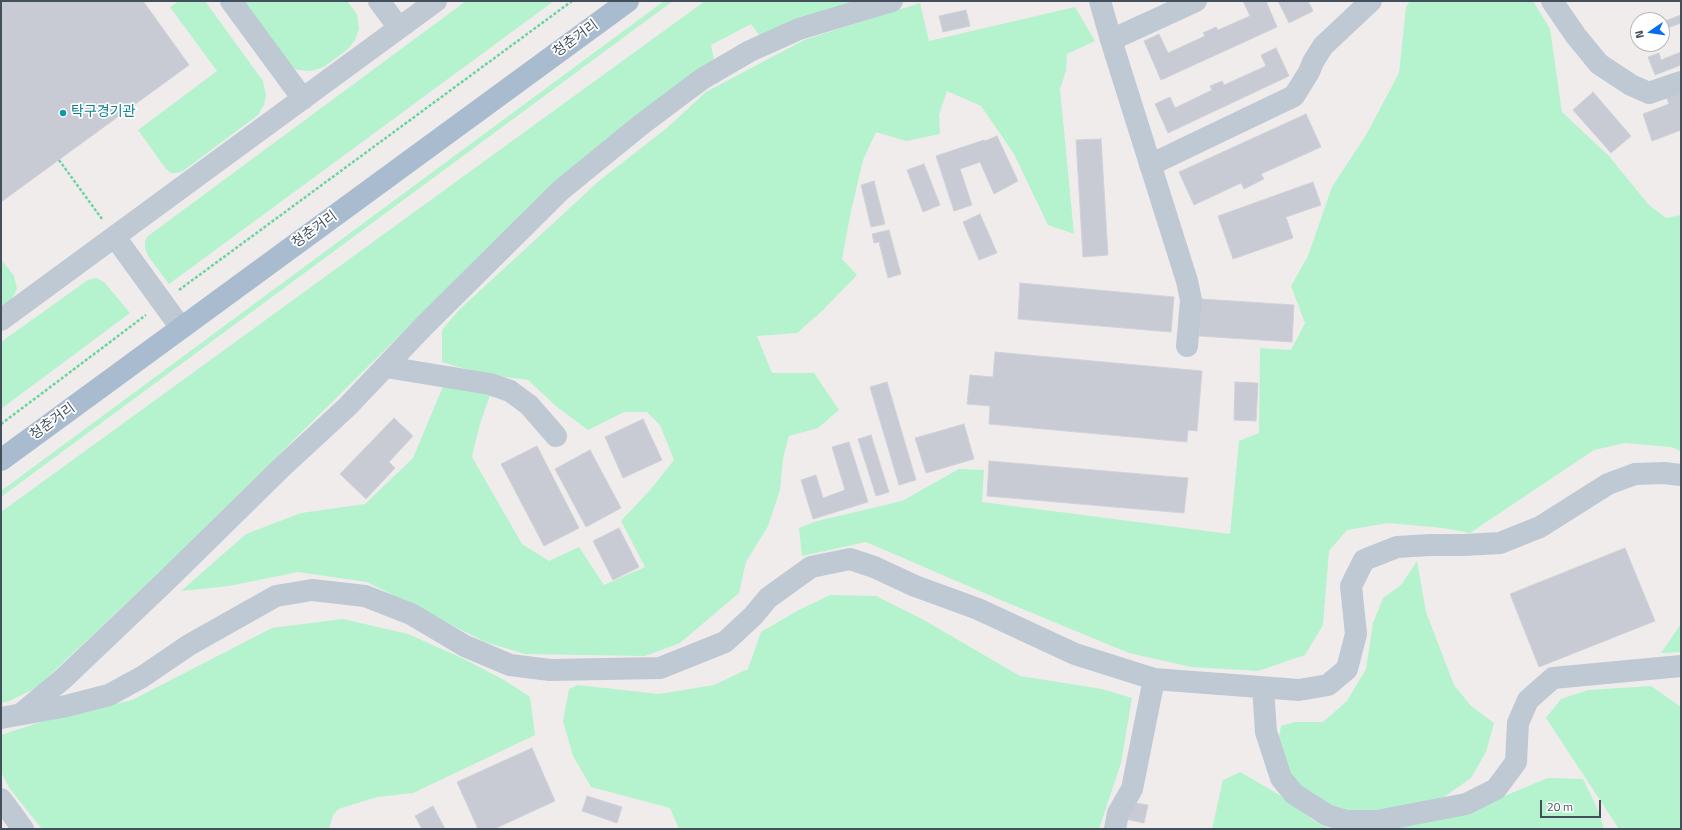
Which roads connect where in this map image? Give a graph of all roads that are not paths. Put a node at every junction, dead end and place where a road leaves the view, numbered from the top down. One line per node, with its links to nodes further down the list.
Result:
1 (231, 1): 13 (street)
2 (379, 1): 10 (street)
3 (436, 1): 10 (street)
4 (627, 1): 17 (main road, 청춘거리)
5 (892, 1): 19 (street)
6 (1100, 1): 11 (street)
7 (1196, 1): 11 (street)
8 (1371, 1): 14 (street)
9 (1552, 1): 12 (street)
10 (399, 28): 13 (street)
11 (1111, 40): 14 (street)
12 (1681, 82)
13 (303, 99): 15 (street)
14 (1150, 165): 18 (street)
15 (115, 236): 16 (street); 17 (street)
16 (1, 320)
17 (181, 328): 21 (main road, 청춘거리)
18 (1187, 346)
19 (386, 366): 20 (street); 26 (street)
20 (556, 436)
21 (1, 460)
22 (1681, 475): 25 (street)
23 (1681, 666): 25 (street)
24 (1154, 679): 25 (street); 26 (street); 29 (street)
25 (1263, 688)
26 (11, 716)
27 (1, 799): 28 (street)
28 (23, 829)
29 (1115, 829)

